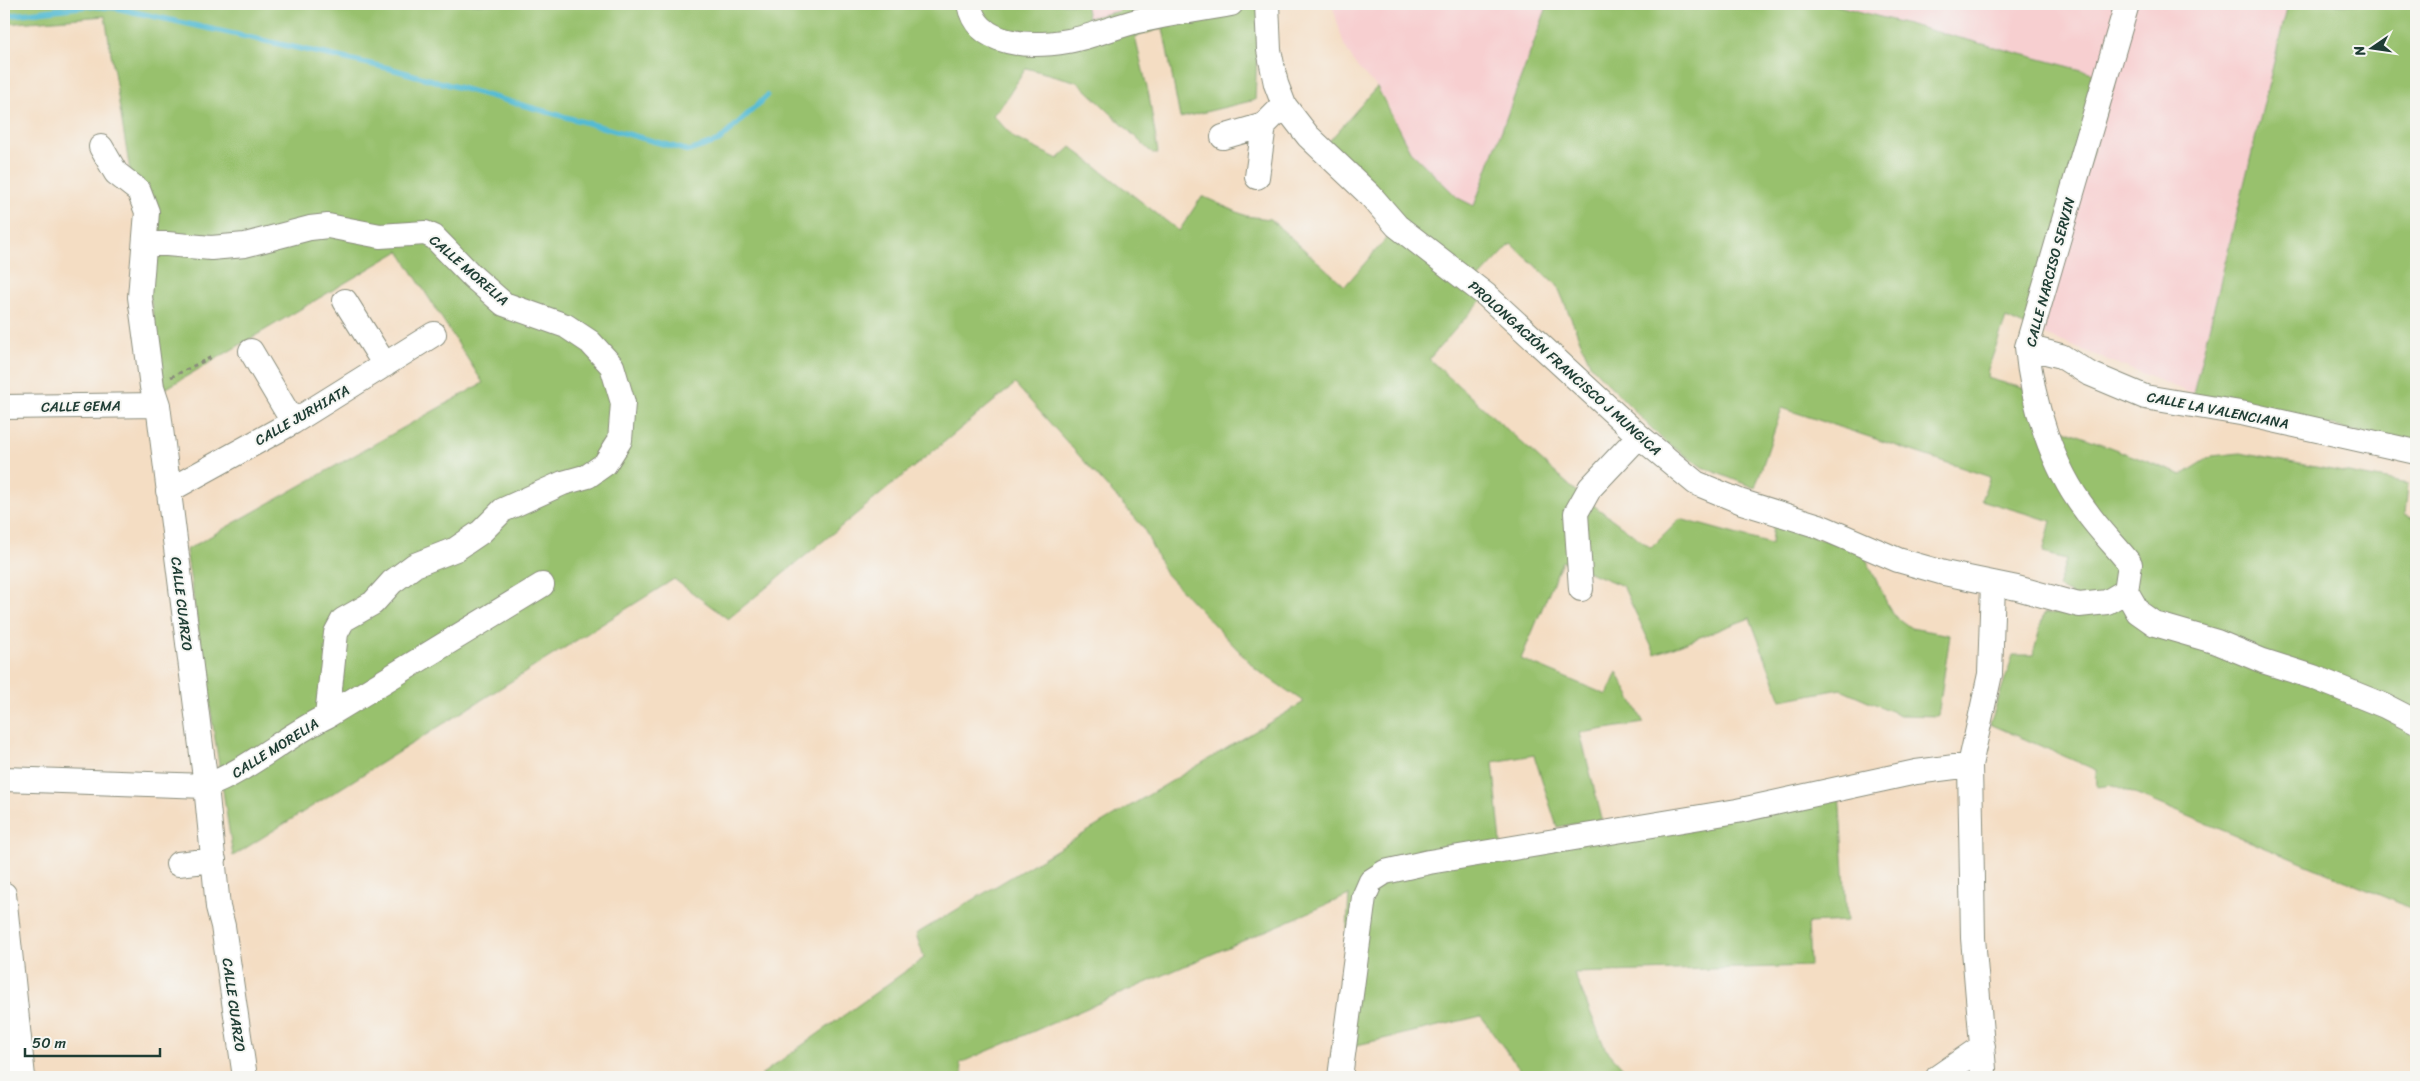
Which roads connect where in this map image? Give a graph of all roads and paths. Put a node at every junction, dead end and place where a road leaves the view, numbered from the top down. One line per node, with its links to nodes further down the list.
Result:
1 (969, 4): 2 (street)
2 (1231, 4)
3 (1267, 4): 5 (street, PROLONGACIÓN FRANCISCO J MUNGICA)
4 (2127, 4): 13 (street, CALLE NARCISO SERVIN)
5 (1284, 104): 6 (street); 20 (street, PROLONGACIÓN FRANCISCO J MUNGICA)
6 (1264, 125): 7 (street); 9 (street)
7 (1223, 137)
8 (101, 147): 10 (street, CALLE CUARZO)
9 (1257, 177)
10 (145, 242): 17 (street, CALLE CUARZO); 27 (street, CALLE MORELIA)
11 (345, 300): 16 (street)
12 (434, 334): 16 (street, CALLE JURHIATA)
13 (2027, 347): 21 (street, CALLE LA VALENCIANA); 26 (street, CALLE NARCISO SERVIN)
14 (251, 351): 19 (street)
15 (214, 356): 17 (path)
16 (385, 365): 19 (street, CALLE JURHIATA)
17 (155, 396): 18 (street, CALLE GEMA); 22 (street, CALLE CUARZO)
18 (4, 407)
19 (293, 422): 22 (street, CALLE JURHIATA)
20 (1639, 436): 23 (street, PROLONGACIÓN FRANCISCO J MUNGICA); 25 (street)
21 (2416, 452)
22 (168, 491): 31 (street, CALLE CUARZO)
23 (1993, 584): 26 (street); 29 (street)
24 (542, 585): 27 (street)
25 (1580, 589)
26 (2126, 591): 28 (street)
27 (327, 716): 31 (street, CALLE MORELIA)
28 (2416, 722)
29 (1970, 765): 35 (street); 38 (street)
30 (4, 779): 31 (street, CALLE MORELIA)
31 (206, 786): 32 (street, CALLE CUARZO)
32 (214, 860): 33 (street); 37 (street, CALLE CUARZO)
33 (178, 864)
34 (4, 894): 36 (street)
35 (1983, 1046): 39 (street); 40 (street)
36 (23, 1077)
37 (245, 1077)
38 (1340, 1077)
39 (1938, 1077)
40 (1980, 1077)

